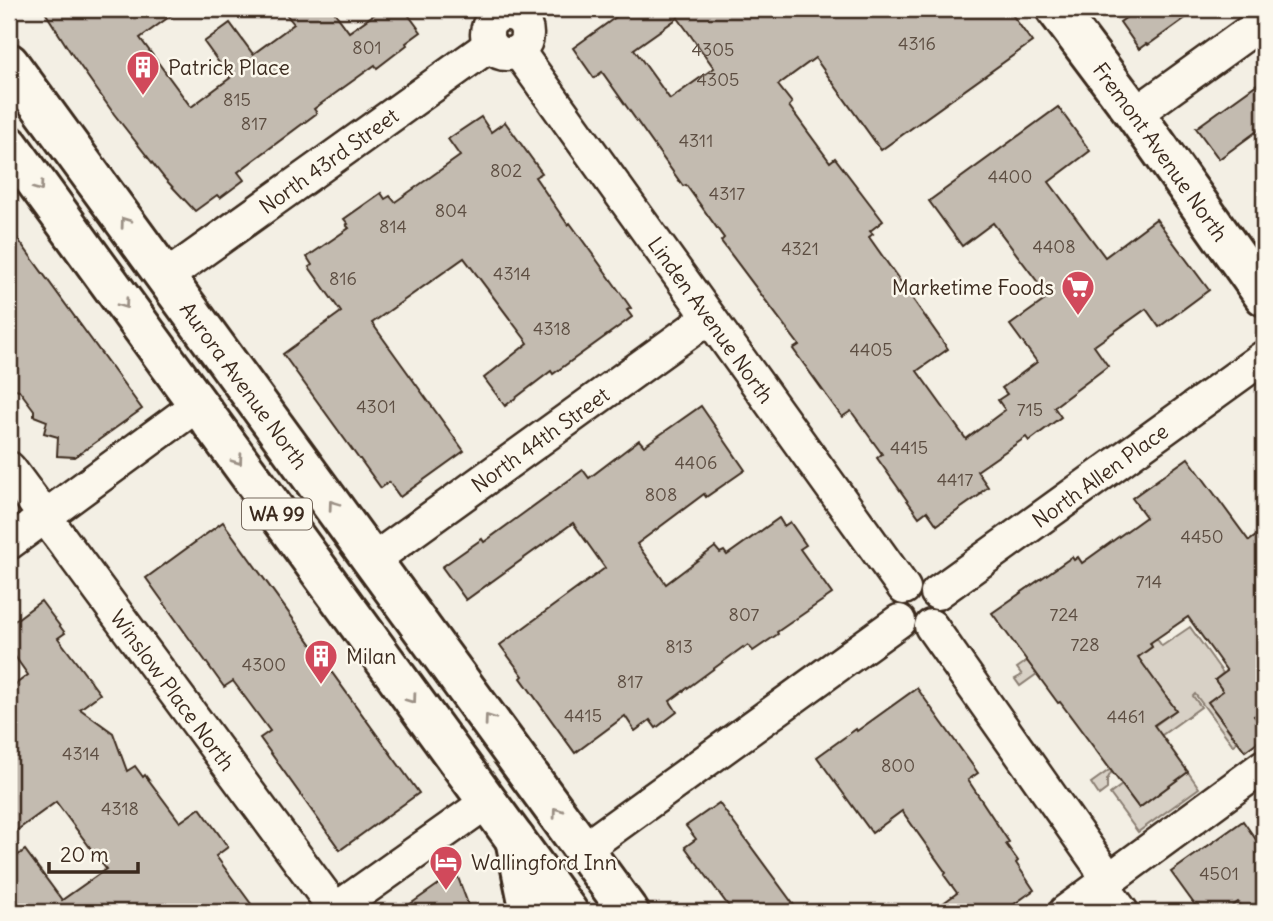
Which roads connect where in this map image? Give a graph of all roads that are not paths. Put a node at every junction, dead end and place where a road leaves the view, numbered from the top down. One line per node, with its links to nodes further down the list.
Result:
1 (1056, 9): 5 (main road, Fremont Avenue North)
2 (1264, 21): 5 (street)
3 (510, 26): 7 (street, North 43rd Street); 9 (street, Linden Avenue North)
4 (9, 64): 7 (main road, Aurora Avenue North / WA 99, one-way to 4)
5 (1135, 114): 8 (main road, Fremont Avenue North)
6 (9, 145): 11 (main road, WA 99, one-way to 11)
7 (166, 277): 15 (main road, Aurora Avenue North / WA 99, one-way to 7)
8 (1264, 296)
9 (708, 318): 15 (street, North 44th Street); 16 (street, Linden Avenue North)
10 (1264, 357): 17 (street, North Allen Place)
11 (197, 405): 13 (street); 21 (main road, WA 99, one-way to 21)
12 (9, 468): 13 (street, Winslow Place North)
13 (44, 517): 14 (street); 25 (street, Winslow Place North)
14 (9, 543)
15 (373, 560): 23 (main road, Aurora Avenue North / WA 99, one-way to 15)
16 (904, 588): 17 (street); 18 (street)
17 (937, 593): 19 (street)
18 (899, 621): 19 (street); 23 (street)
19 (931, 625): 24 (street)
20 (1264, 766): 24 (street)
21 (487, 802): 22 (main road, WA 99); 25 (street)
22 (515, 839): 26 (main road); 27 (main road, WA 99)
23 (584, 849): 28 (main road, Aurora Avenue North / WA 99)
24 (1105, 882): 29 (street); 30 (street)
25 (335, 912)
26 (530, 912)
27 (568, 912)
28 (629, 912)
29 (1065, 912)
30 (1122, 912)

